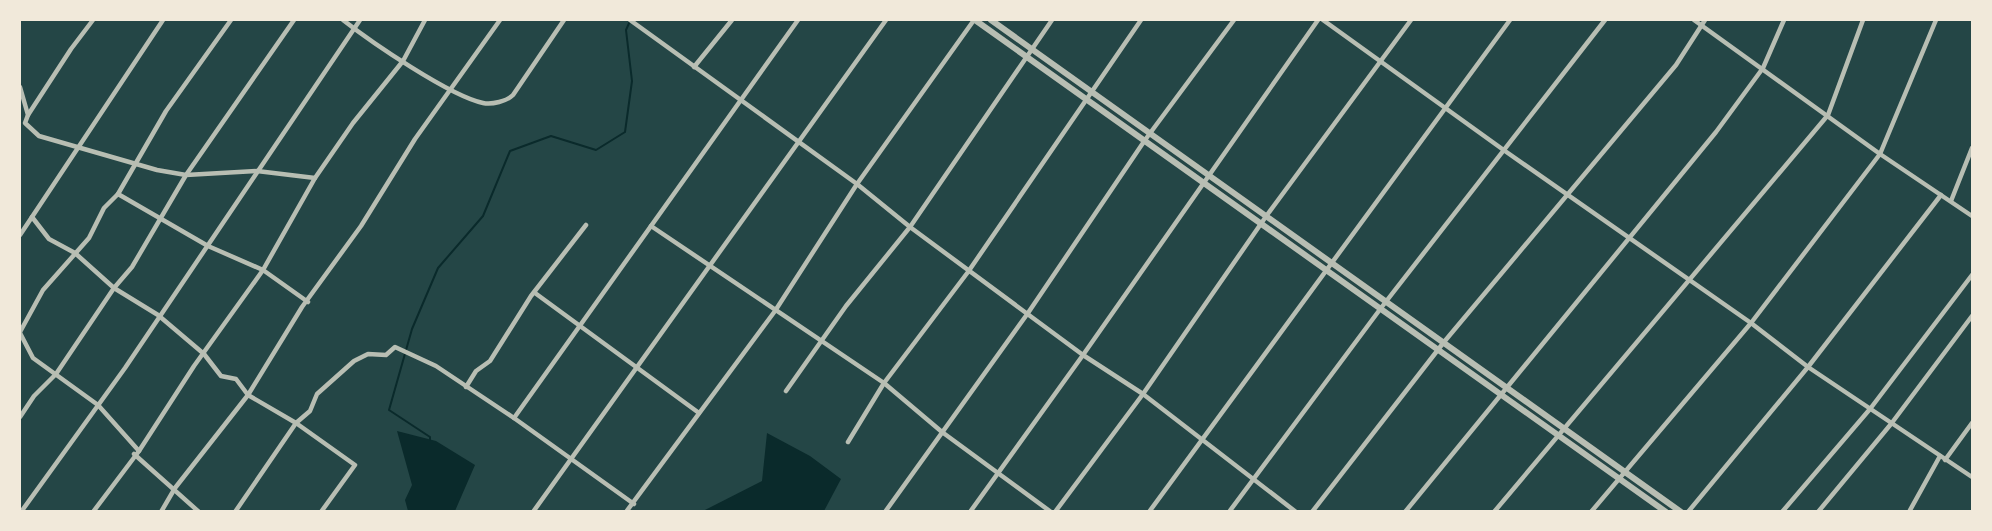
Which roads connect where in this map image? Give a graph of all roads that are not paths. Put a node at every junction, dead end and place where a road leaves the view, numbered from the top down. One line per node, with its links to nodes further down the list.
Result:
1 (93, 20): 43 (street)
2 (163, 20): 48 (street)
3 (231, 20): 52 (street)
4 (294, 20): 55 (street)
5 (343, 20): 30 (street)
6 (360, 20): 30 (street)
7 (425, 20): 33 (street)
8 (500, 20): 38 (street)
9 (564, 20): 38 (street)
10 (630, 20): 35 (street)
11 (732, 20): 35 (street)
12 (798, 20): 41 (street)
13 (886, 20): 47 (street)
14 (975, 20): 32 (street); 58 (street)
15 (990, 20): 31 (street)
16 (1052, 20): 31 (street)
17 (1141, 20): 39 (street)
18 (1234, 20): 45 (street)
19 (1318, 20): 54 (street)
20 (1323, 20): 34 (street)
21 (1411, 20): 34 (street)
22 (1510, 20): 42 (street)
23 (1605, 20): 50 (street)
24 (1694, 20): 29 (street)
25 (1705, 20): 29 (street)
26 (1784, 20): 36 (street)
27 (1863, 20): 44 (street)
28 (1936, 20): 51 (street)
29 (1703, 26): 36 (street); 60 (street)
30 (354, 29): 33 (street); 53 (street)
31 (1032, 49): 32 (street); 39 (street)
32 (1026, 56): 40 (street); 70 (street)
33 (403, 61): 38 (street); 56 (street)
34 (1381, 61): 42 (street); 63 (street)
35 (694, 67): 41 (street)
36 (1763, 68): 44 (street); 72 (street)
37 (20, 87): 43 (street)
38 (453, 90): 85 (street)
39 (1091, 90): 40 (street); 45 (street)
40 (1087, 97): 46 (street); 79 (street)
41 (739, 101): 47 (street); 69 (street)
42 (1445, 108): 50 (street); 75 (street)
43 (28, 115): 48 (street)
44 (1828, 115): 51 (street); 81 (street)
45 (1151, 133): 46 (street); 54 (street)
46 (1145, 140): 57 (street); 88 (street)
47 (798, 141): 58 (street); 76 (street)
48 (79, 147): 52 (street); 65 (street)
49 (1972, 147): 62 (street)
50 (1505, 151): 60 (street); 84 (street)
51 (1880, 154): 61 (street); 91 (street)
52 (134, 164): 55 (street); 59 (street)
53 (257, 171): 55 (street); 56 (street); 73 (street)
54 (1209, 173): 57 (street); 63 (street)
55 (186, 175): 66 (street)
56 (315, 178): 78 (street)
57 (1203, 182): 67 (street); 98 (street)
58 (857, 184): 70 (street); 87 (street)
59 (118, 194): 66 (street); 74 (street)
60 (1567, 195): 72 (street); 95 (street)
61 (1941, 195): 62 (street); 99 (street)
62 (1951, 201): 64 (street)
63 (1267, 215): 67 (street); 75 (street)
64 (1972, 216)
65 (32, 217): 71 (street); 74 (street)
66 (160, 219): 73 (street); 82 (street)
67 (1261, 223): 77 (street); 107 (street)
68 (586, 225): 83 (street)
69 (651, 225): 76 (street); 92 (street)
70 (910, 227): 79 (street); 94 (street)
71 (20, 235)
72 (1631, 237): 81 (street); 104 (street)
73 (208, 246): 78 (street); 89 (street)
74 (75, 253): 82 (street); 93 (street)
75 (1332, 261): 77 (street); 84 (street)
76 (710, 266): 87 (street); 100 (street)
77 (1326, 269): 86 (street); 120 (street)
78 (264, 270): 85 (street); 97 (street)
79 (968, 272): 88 (street); 102 (street)
80 (1972, 275): 110 (street)
81 (1689, 280): 91 (street); 117 (street)
82 (114, 288): 89 (street); 101 (street)
83 (535, 293): 92 (street); 103 (street)
84 (1387, 301): 86 (street); 95 (street)
85 (308, 302): 106 (street)
86 (1381, 308): 96 (street); 130 (street)
87 (775, 311): 94 (street); 111 (street)
88 (1028, 313): 98 (street); 118 (street)
89 (158, 315): 97 (street); 109 (street)
90 (1972, 316): 116 (street)
91 (1751, 323): 99 (street); 126 (street)
92 (580, 327): 100 (street); 113 (street)
93 (20, 333): 101 (street)
94 (822, 339): 102 (street); 105 (street)
95 (1444, 342): 96 (street); 104 (street)
96 (1438, 349): 108 (street); 147 (street)
97 (204, 354): 106 (street); 122 (street)
98 (1083, 356): 107 (street); 127 (street)
99 (1808, 367): 110 (street); 153 (street)
100 (636, 370): 111 (street); 124 (street)
101 (56, 374): 109 (street); 112 (street)
102 (884, 383): 118 (street); 121 (street)
103 (466, 387): 113 (street); 114 (street)
104 (1509, 388): 108 (street); 117 (street)
105 (786, 391)
106 (248, 394): 114 (street); 131 (street)
107 (1143, 394): 120 (street); 143 (street)
108 (1504, 394): 119 (street); 148 (street)
109 (98, 405): 122 (street); 133 (street)
110 (1870, 409): 116 (street); 154 (street)
111 (699, 413): 132 (street)
112 (20, 417)
113 (514, 418): 124 (street)
114 (296, 423): 137 (street); 138 (street)
115 (1972, 423): 125 (street)
116 (1890, 424): 123 (street); 155 (street)
117 (1563, 428): 119 (street); 126 (street)
118 (942, 432): 127 (street); 141 (street)
119 (1557, 435): 128 (street); 149 (street)
120 (1203, 439): 130 (street); 144 (street)
121 (848, 442)
122 (136, 453): 131 (street); 134 (street)
123 (1940, 456): 125 (street); 156 (street)
124 (570, 460): 132 (street); 139 (street)
125 (1945, 460): 129 (street)
126 (1623, 471): 128 (street); 152 (street)
127 (998, 473): 142 (street); 143 (street)
128 (1618, 477): 150 (street); 151 (street)
129 (1972, 477)
130 (1255, 480): 145 (street); 146 (street)
131 (175, 488): 135 (street); 136 (street)
132 (634, 504): 140 (street)
133 (21, 512)
134 (93, 512)
135 (161, 512)
136 (199, 512)
137 (235, 512)
138 (321, 512)
139 (533, 512)
140 (626, 512)
141 (885, 512)
142 (970, 512)
143 (1053, 512)
144 (1149, 512)
145 (1229, 512)
146 (1296, 512)
147 (1312, 512)
148 (1405, 512)
149 (1494, 512)
150 (1592, 512)
151 (1665, 512)
152 (1681, 512)
153 (1688, 512)
154 (1782, 512)
155 (1818, 512)
156 (1909, 512)

